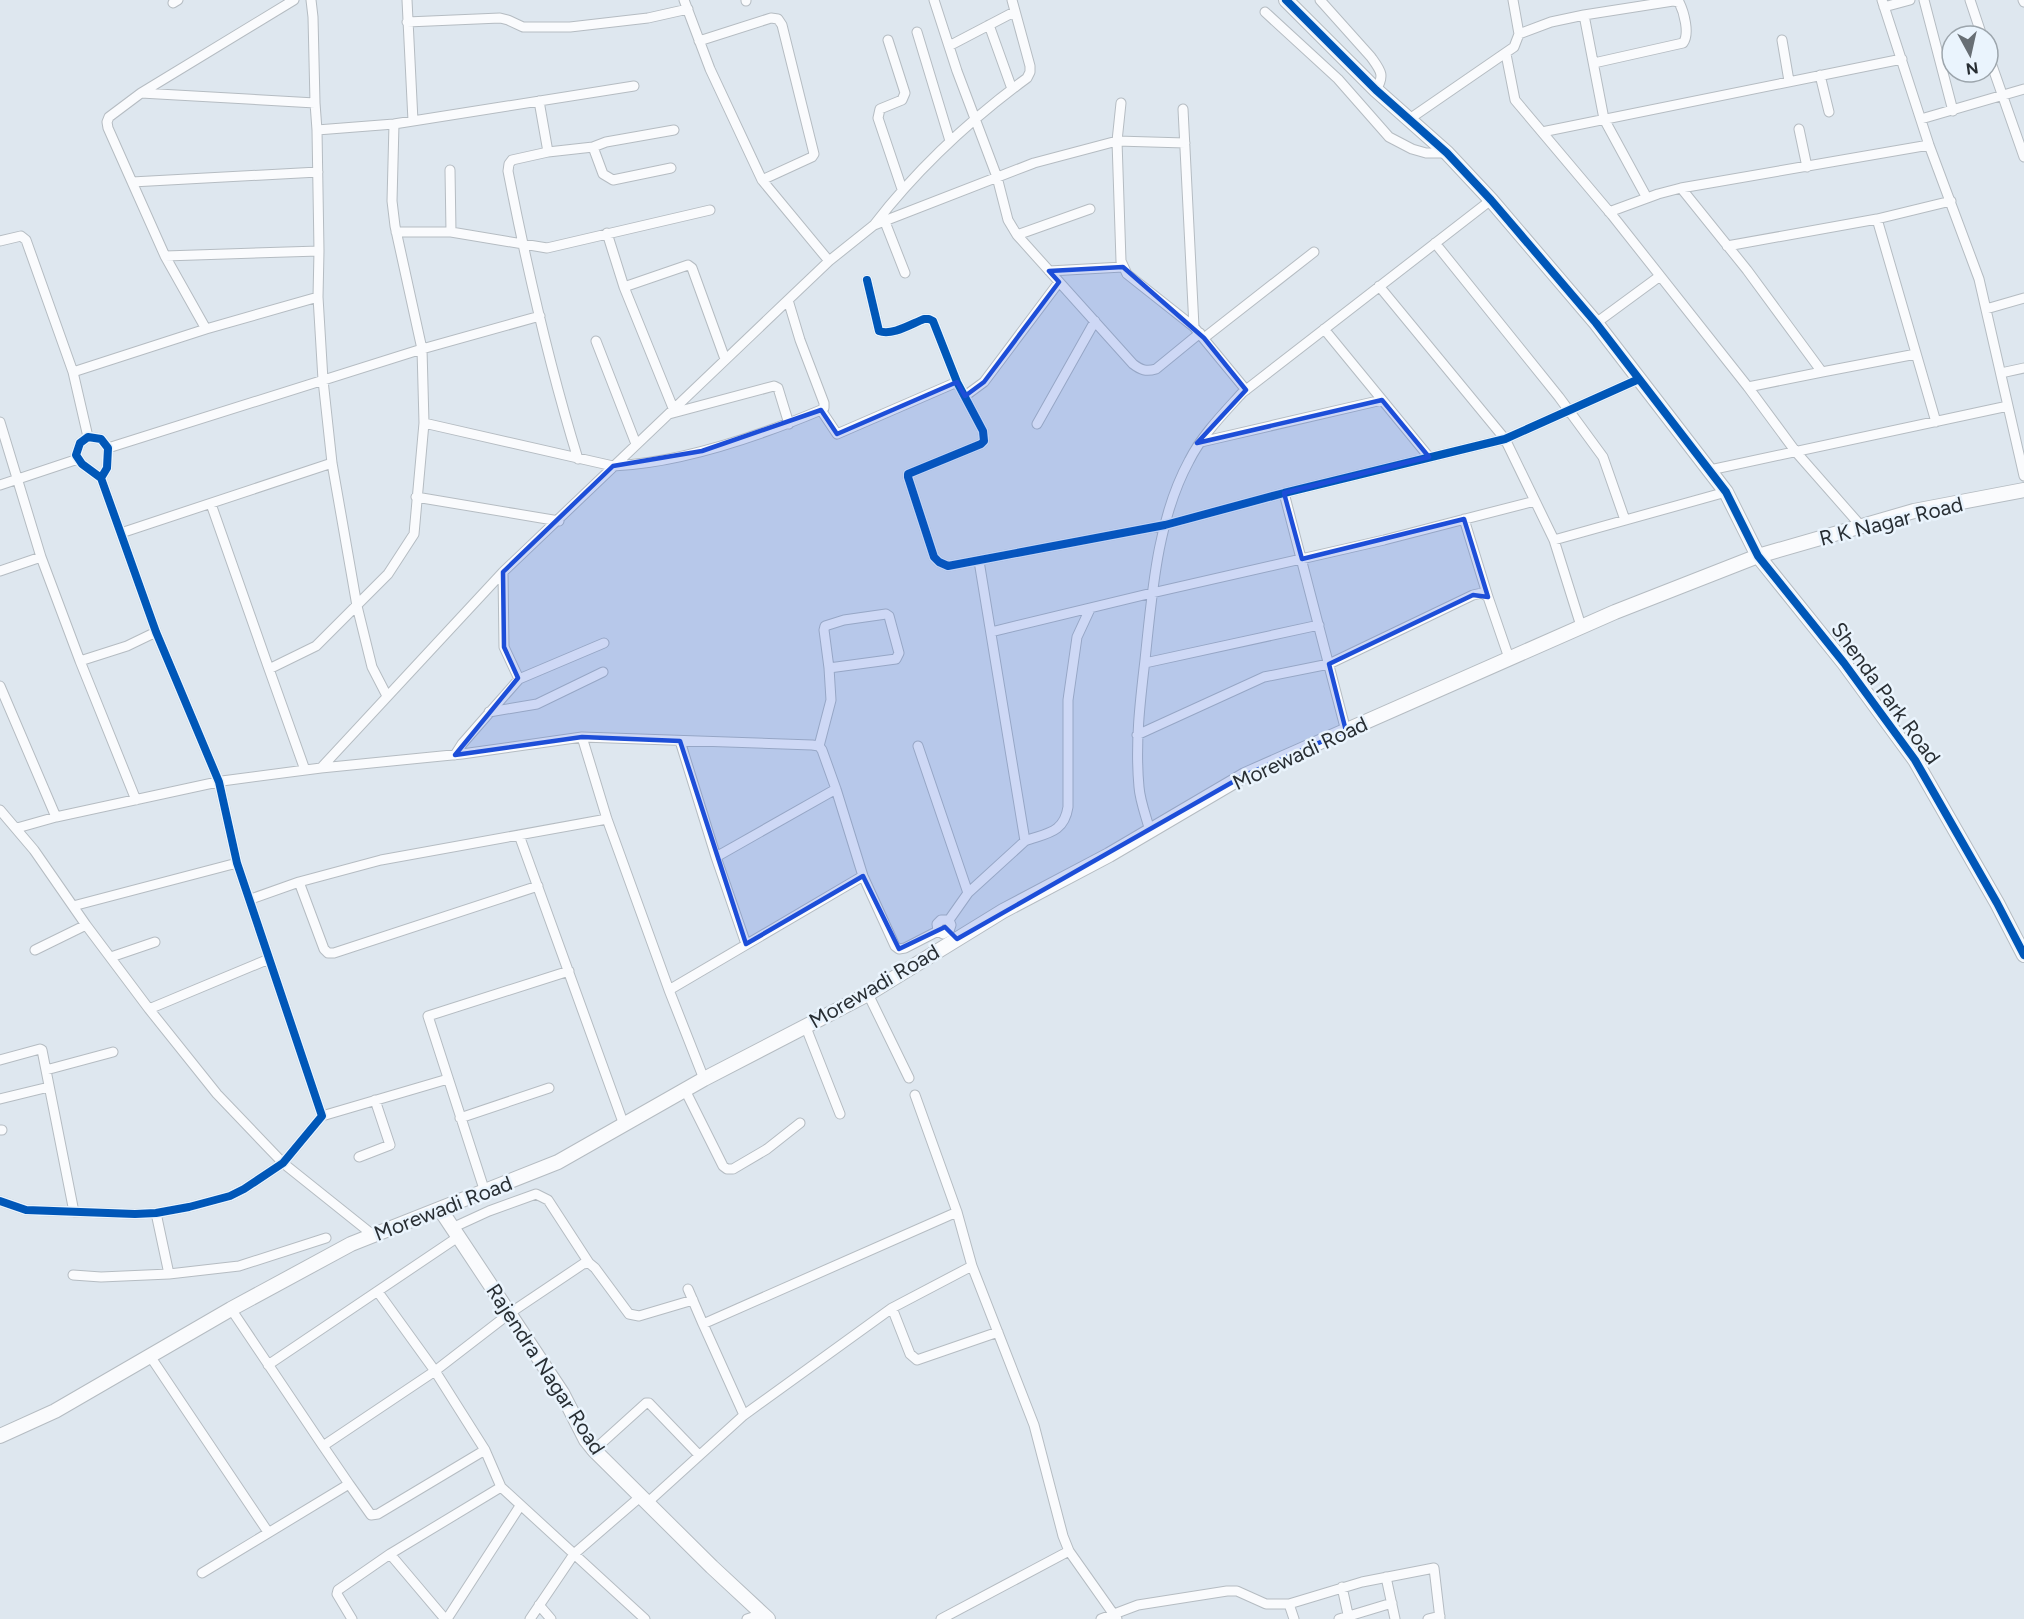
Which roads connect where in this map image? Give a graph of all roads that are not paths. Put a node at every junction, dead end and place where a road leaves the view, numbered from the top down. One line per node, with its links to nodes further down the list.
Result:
1 (294, 0): 36 (street)
2 (310, 0): 39 (street)
3 (407, 0): 17 (street)
4 (934, 0): 25 (street)
5 (1012, 0): 14 (street)
6 (1286, 0): 35 (main road, Shenda Park Road)
7 (1320, 0): 35 (street)
8 (1513, 0): 21 (street)
9 (1910, 0): 13 (street)
10 (1924, 0): 42 (street)
11 (1970, 0): 18 (street)
12 (686, 4): 17 (street); 24 (street)
13 (1883, 4): 27 (street)
14 (1014, 12): 19 (street); 33 (street)
15 (1265, 12): 61 (street)
16 (1584, 15): 21 (street); 28 (street); 28 (street)
17 (407, 22): 48 (street)
18 (1978, 24)
19 (989, 25): 25 (street); 33 (street)
20 (917, 32): 54 (street)
21 (1519, 34): 26 (street)
22 (888, 40): 70 (street)
23 (1782, 40): 30 (street)
24 (699, 41): 67 (street); 67 (street)
25 (949, 46): 44 (street)
26 (1506, 54): 47 (street); 53 (street)
27 (1902, 59): 29 (street); 46 (street)
28 (1594, 63): 45 (street)
29 (1820, 75): 30 (street); 43 (street)
30 (1790, 81): 45 (street)
31 (1999, 84): 37 (street)
32 (634, 86): 38 (street)
33 (1012, 88): 44 (street)
34 (2024, 89): 37 (street)
35 (1376, 90): 47 (main road, Shenda Park Road)
36 (141, 93): 39 (street); 68 (street)
37 (2003, 96): 42 (street); 59 (street)
38 (539, 101): 48 (street); 60 (street)
39 (315, 103): 51 (street)
40 (1121, 103): 55 (street)
41 (1183, 109): 56 (street)
42 (1953, 111): 46 (street)
43 (1829, 112)
44 (975, 117): 54 (street); 66 (street)
45 (1604, 119): 53 (street); 71 (street)
46 (1922, 119): 57 (street)
47 (1408, 120): 61 (main road, Shenda Park Road)
48 (413, 121): 49 (street)
49 (393, 124): 51 (street); 80 (street)
50 (1799, 129): 62 (street)
51 (317, 130): 65 (street)
52 (674, 130): 58 (street)
53 (1542, 132): 76 (street)
54 (950, 141): 70 (street)
55 (1117, 141): 56 (street); 66 (street); 92 (street)
56 (1185, 143): 109 (street)
57 (1929, 145): 62 (street); 73 (street)
58 (593, 147): 60 (street); 63 (street)
59 (2023, 151)
60 (548, 152): 86 (street)
61 (1447, 153): 72 (main road, Shenda Park Road)
62 (1807, 167): 69 (street)
63 (671, 168)
64 (450, 170): 81 (street)
65 (318, 172): 68 (street); 88 (street)
66 (997, 177): 78 (street); 83 (street)
67 (762, 180): 91 (street)
68 (132, 182): 90 (street)
69 (1681, 188): 71 (street); 87 (street)
70 (902, 189): 79 (street)
71 (1647, 198): 76 (street)
72 (1491, 200): 85 (street); 106 (main road, Shenda Park Road)
73 (1951, 201): 77 (street); 103 (street)
74 (1090, 209): 83 (street)
75 (711, 210): 82 (street)
76 (1610, 212): 95 (street)
77 (1877, 219): 87 (street); 112 (street)
78 (885, 222): 79 (street); 94 (street)
79 (874, 225): 91 (street)
80 (396, 232): 81 (street); 111 (street)
81 (451, 232): 86 (street)
82 (607, 233): 86 (street); 99 (street)
83 (1017, 235): 93 (street)
84 (0, 241): 115 (street)
85 (1436, 243): 98 (street); 128 (street)
86 (522, 244): 104 (street)
87 (1727, 246): 116 (street)
88 (319, 251): 90 (street); 100 (street)
89 (1314, 252): 109 (street)
90 (165, 256): 107 (street)
91 (829, 261): 102 (street)
92 (1123, 267): 93 (street); 109 (street)
93 (1049, 272): 97 (street)
94 (905, 273)
95 (1660, 276): 106 (street); 121 (street)
96 (867, 280): 120 (street)
97 (1059, 282): 105 (street); 123 (street)
98 (1379, 286): 108 (street); 135 (street)
99 (624, 287): 113 (street); 127 (street)
100 (318, 297): 107 (street); 119 (street)
101 (2024, 298): 103 (street)
102 (788, 300): 113 (street); 126 (street)
103 (1986, 309): 117 (street)
104 (540, 316): 111 (street); 142 (street)
105 (1095, 321): 109 (street); 133 (street)
106 (1596, 322): 118 (main road, Shenda Park Road)
107 (206, 329): 115 (street)
108 (1324, 329): 122 (street); 124 (street)
109 (1199, 332): 122 (street)
110 (596, 340): 137 (street)
111 (422, 349): 119 (street); 131 (street)
112 (1916, 354): 116 (street); 130 (street)
113 (725, 359): 127 (street)
114 (2024, 368): 117 (street)
115 (73, 372): 134 (street)
116 (1822, 372): 121 (street)
117 (2001, 373): 125 (street)
118 (1639, 379): 128 (street); 145 (main road, Shenda Park Road)
119 (323, 380): 138 (street); 143 (street)
120 (957, 382): 123 (street); 126 (street)
121 (1748, 387): 139 (street)
122 (1246, 390): 136 (street)
123 (964, 396): 166 (street)
124 (1382, 399): 136 (street); 140 (street)
125 (2008, 406): 130 (street); 146 (street)
126 (821, 410): 132 (street)
127 (670, 411): 132 (street); 137 (street)
128 (1569, 411): 135 (street); 157 (street)
129 (0, 422): 148 (street)
130 (1936, 422): 139 (street)
131 (424, 423): 142 (street); 153 (street)
132 (789, 424): 144 (street)
133 (1037, 424)
134 (88, 437): 138 (street); 141 (street)
135 (1505, 439): 140 (street); 154 (street)
136 (1201, 442): 159 (street)
137 (636, 444): 144 (street)
138 (108, 448): 147 (street)
139 (1796, 452): 145 (street); 160 (street)
140 (1429, 457): 152 (street)
141 (78, 459): 147 (street); 148 (street)
142 (578, 459): 144 (street)
143 (332, 463): 155 (street); 171 (street)
144 (613, 466): 158 (street)
145 (1710, 470): 151 (main road, Shenda Park Road)
146 (2024, 476)
147 (101, 478): 161 (street)
148 (18, 479): 149 (street); 164 (street)
149 (0, 485)
150 (2024, 490): 160 (main road, R K Nagar Road)
151 (1726, 492): 157 (street); 163 (main road, Shenda Park Road)
152 (1284, 493): 159 (street); 165 (street)
153 (416, 497): 158 (street); 171 (street)
154 (1535, 501): 156 (street); 162 (street)
155 (212, 504): 161 (street); 183 (street)
156 (1464, 519): 165 (street); 170 (street)
157 (1625, 520): 162 (street)
158 (559, 521): 168 (street)
159 (1165, 525): 166 (street); 169 (street)
160 (1861, 526): 163 (main road, R K Nagar Road)
161 (121, 533): 175 (street)
162 (1554, 540): 174 (street)
163 (1758, 556): 174 (main road, Morewadi Road); 224 (main road, Shenda Park Road)
164 (41, 557): 167 (street); 179 (street)
165 (1302, 559): 169 (street); 173 (street)
166 (979, 561): 176 (street)
167 (0, 571)
168 (503, 572): 185 (street); 187 (street)
169 (1152, 593): 172 (street); 180 (street)
170 (1488, 597): 178 (street); 181 (street)
171 (357, 606): 183 (street); 187 (street)
172 (1090, 609): 176 (street); 208 (street)
173 (1319, 625): 180 (street); 181 (street)
174 (1581, 626): 178 (main road, Morewadi Road)
175 (156, 632): 179 (street); 199 (street)
176 (991, 632): 208 (street)
177 (604, 643): 185 (street)
178 (1509, 658): 190 (main road, Morewadi Road)
179 (80, 661): 201 (street)
180 (1144, 663): 191 (street)
181 (1329, 664): 190 (street); 191 (street)
182 (829, 668): 182 (street); 194 (street)
183 (269, 669): 198 (street)
184 (603, 672): 188 (street)
185 (519, 679): 188 (street)
186 (0, 686): 189 (street)
187 (387, 696): 197 (street)
188 (489, 712): 196 (street)
189 (5, 714): 203 (street)
190 (1347, 731): 206 (main road, Morewadi Road)
191 (1137, 735): 206 (street)
192 (582, 737): 193 (street); 196 (street); 204 (street)
193 (681, 741): 194 (street); 209 (street)
194 (819, 746): 200 (street)
195 (918, 746): 214 (street)
196 (455, 755): 197 (street)
197 (321, 768): 198 (street)
198 (305, 770): 199 (street)
199 (219, 782): 201 (street); 210 (street)
200 (836, 789): 209 (street); 211 (street)
201 (136, 800): 203 (street)
202 (0, 810): 205 (street)
203 (56, 817): 205 (street)
204 (607, 819): 207 (street); 228 (street)
205 (16, 828): 216 (street)
206 (1150, 831): 220 (main road, Morewadi Road)
207 (519, 835): 212 (street); 213 (street)
208 (1025, 841): 214 (street)
209 (716, 857): 222 (street)
210 (237, 862): 215 (street); 216 (street)
211 (863, 876): 219 (street); 222 (street)
212 (299, 882): 213 (street); 215 (street)
213 (538, 886): 227 (street)
214 (968, 893): 217 (street)
215 (251, 899): 226 (street)
216 (73, 906): 218 (street)
217 (949, 920): 219 (street); 220 (street)
218 (86, 925): 223 (street); 225 (street)
219 (938, 930): 220 (street)
220 (953, 935): 229 (main road, Morewadi Road)
221 (155, 942): 225 (street)
222 (746, 944): 228 (street)
223 (35, 950)
224 (2024, 955)
225 (111, 957): 230 (street)
226 (269, 959): 230 (street); 245 (street)
227 (569, 971): 236 (street); 248 (street)
228 (669, 990): 237 (street)
229 (868, 994): 231 (main road, Morewadi Road); 235 (street)
230 (149, 1009): 250 (street)
231 (805, 1025): 237 (main road, Morewadi Road); 244 (street)
232 (113, 1052): 234 (street)
233 (0, 1060): 234 (street)
234 (46, 1070): 238 (street)
235 (909, 1078)
236 (448, 1079): 243 (street); 246 (street)
237 (705, 1079): 240 (main road, Morewadi Road)
238 (49, 1087): 242 (street); 254 (street)
239 (549, 1088): 246 (street)
240 (685, 1090): 247 (street); 248 (main road, Morewadi Road)
241 (915, 1095): 255 (street)
242 (0, 1099)
243 (375, 1101): 245 (street); 249 (street)
244 (840, 1114)
245 (322, 1116): 250 (street)
246 (460, 1118): 251 (street)
247 (800, 1123)
248 (624, 1125): 251 (main road, Morewadi Road)
249 (359, 1157)
250 (283, 1163): 256 (street); 258 (street)
251 (486, 1192): 253 (main road, Morewadi Road)
252 (0, 1201): 254 (street)
253 (440, 1209): 257 (main road, Rajendra Nagar Road); 258 (main road, Morewadi Road)
254 (74, 1212): 256 (street)
255 (957, 1212): 261 (street); 270 (street)
256 (156, 1213): 262 (street)
257 (455, 1232): 260 (street); 265 (street); 269 (main road, Rajendra Nagar Road)
258 (373, 1235): 268 (main road, Morewadi Road)
259 (326, 1238): 262 (street)
260 (589, 1263): 266 (street); 269 (street)
261 (972, 1266): 267 (street); 271 (street)
262 (169, 1274): 263 (street)
263 (73, 1275)
264 (688, 1289): 266 (street)
265 (378, 1292): 273 (street); 274 (street)
266 (693, 1300): 270 (street)
267 (892, 1308): 271 (street); 275 (street)
268 (231, 1309): 272 (main road, Morewadi Road); 273 (street)
269 (510, 1313): 274 (street); 279 (main road, Rajendra Nagar Road)
270 (703, 1324): 275 (street)
271 (998, 1332): 286 (street)
272 (150, 1356): 276 (main road, Morewadi Road); 285 (street)
273 (268, 1365): 277 (street)
274 (435, 1371): 277 (street); 278 (street)
275 (744, 1415): 280 (street)
276 (0, 1436)
277 (323, 1446): 281 (street)
278 (485, 1450): 281 (street); 282 (street)
279 (594, 1450): 280 (street); 283 (main road, Rajendra Nagar Road)
280 (699, 1455): 283 (street)
281 (349, 1484): 285 (street)
282 (501, 1487): 284 (street); 287 (street)
283 (644, 1500): 288 (street); 295 (main road, Rajendra Nagar Road)
284 (520, 1506): 288 (street); 300 (street)
285 (268, 1532): 289 (street)
286 (1069, 1551): 296 (street); 305 (street)
287 (390, 1554): 299 (street); 300 (street)
288 (574, 1554): 294 (street); 303 (street)
289 (202, 1573)
290 (1386, 1576): 291 (street); 292 (street); 298 (street)
291 (1342, 1587): 293 (street); 297 (street)
292 (1392, 1603): 297 (street); 309 (street)
293 (1289, 1604): 296 (street); 307 (street)
294 (539, 1605): 301 (street); 302 (street)
295 (765, 1616): 304 (street)
296 (1116, 1616): 306 (street)
297 (1349, 1617): 308 (street)
298 (1440, 1618): 310 (street)
299 (352, 1619)
300 (446, 1619)
301 (530, 1619)
302 (551, 1619)
303 (645, 1619)
304 (747, 1619)
305 (941, 1619)
306 (1101, 1619)
307 (1294, 1619)
308 (1339, 1619)
309 (1395, 1619)
310 (1428, 1619)

